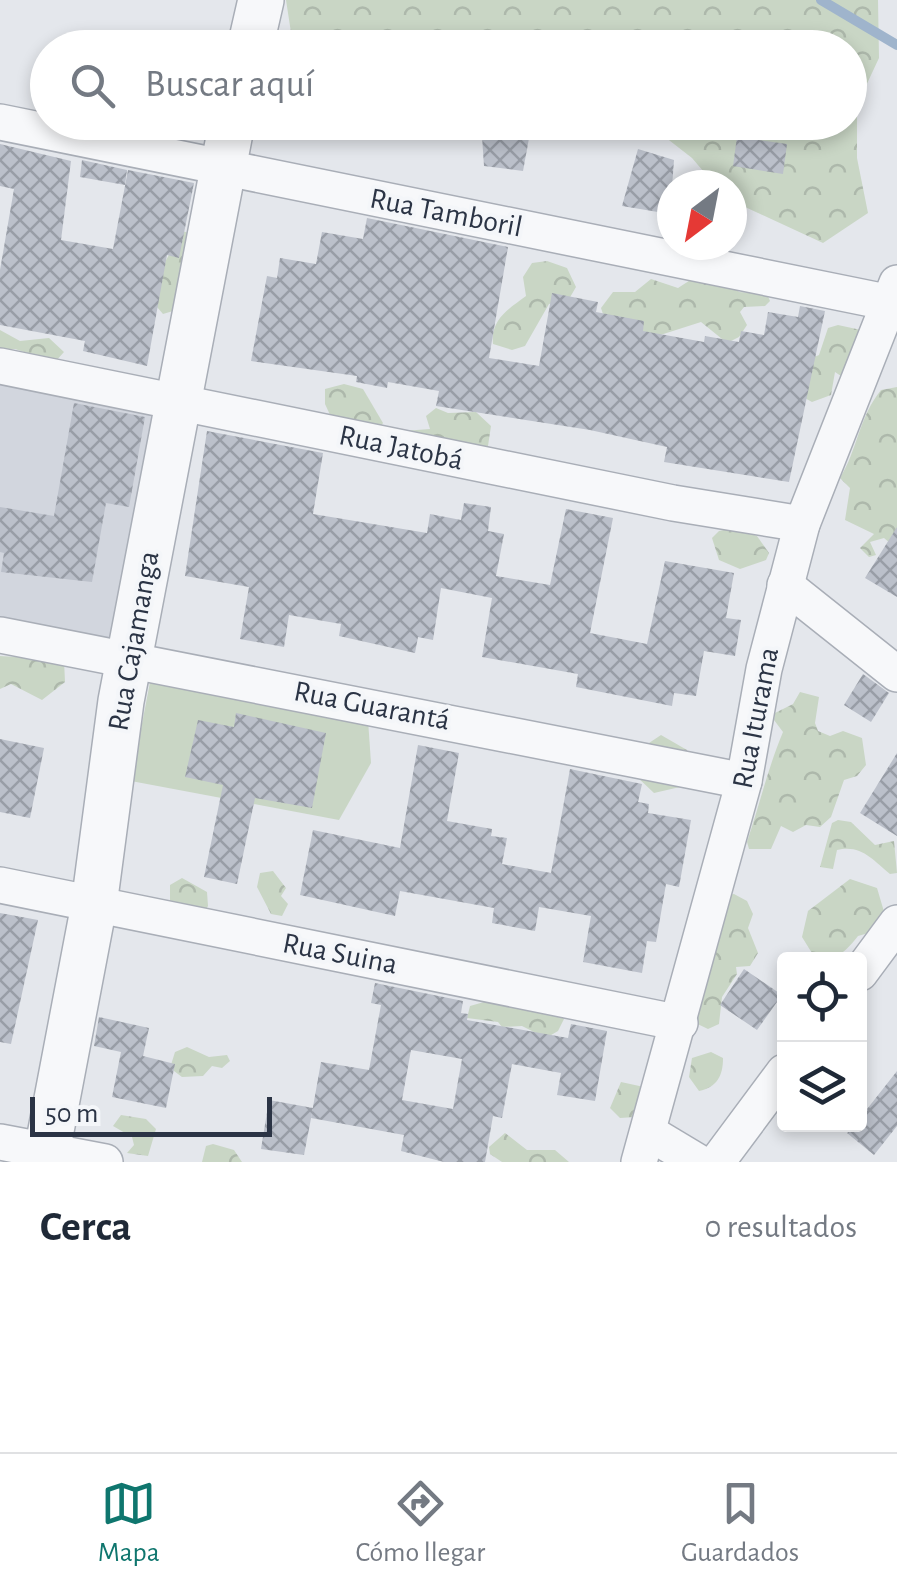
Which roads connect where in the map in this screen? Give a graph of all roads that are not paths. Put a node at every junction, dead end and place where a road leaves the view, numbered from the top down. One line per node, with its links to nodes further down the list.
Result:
1 (261, 0): 2 (street)
2 (254, 30)
3 (0, 122): 4 (street, Rua Tamboril)
4 (30, 128)
5 (87, 140): 7 (street, Rua Tamboril)
6 (228, 140): 7 (street, Rua Cajamanga)
7 (222, 168): 8 (street, Rua Tamboril); 10 (street, Rua Cajamanga)
8 (894, 293): 11 (street, Rua Iturama)
9 (0, 366): 10 (street, Rua Jatobá)
10 (180, 401): 11 (street, Rua Jatobá); 14 (street, Rua Cajamanga)
11 (802, 524): 12 (street, Rua Iturama)
12 (785, 585): 15 (street); 16 (street, Rua Iturama)
13 (0, 634): 14 (street, Rua Guarantá)
14 (130, 658): 16 (street, Rua Guarantá); 18 (street, Rua Cajamanga)
15 (897, 674)
16 (744, 781): 21 (street, Rua Iturama)
17 (0, 886): 18 (street, Rua Suina)
18 (94, 904): 21 (street, Rua Suina); 25 (street, Rua Cajamanga)
19 (897, 924): 20 (street)
20 (867, 964)
21 (680, 1023): 24 (street, Rua Iturama)
22 (777, 1081): 28 (street)
23 (0, 1142): 25 (street)
24 (644, 1147): 27 (street)
25 (46, 1156): 26 (street)
26 (105, 1162)
27 (698, 1162)
28 (716, 1162)

